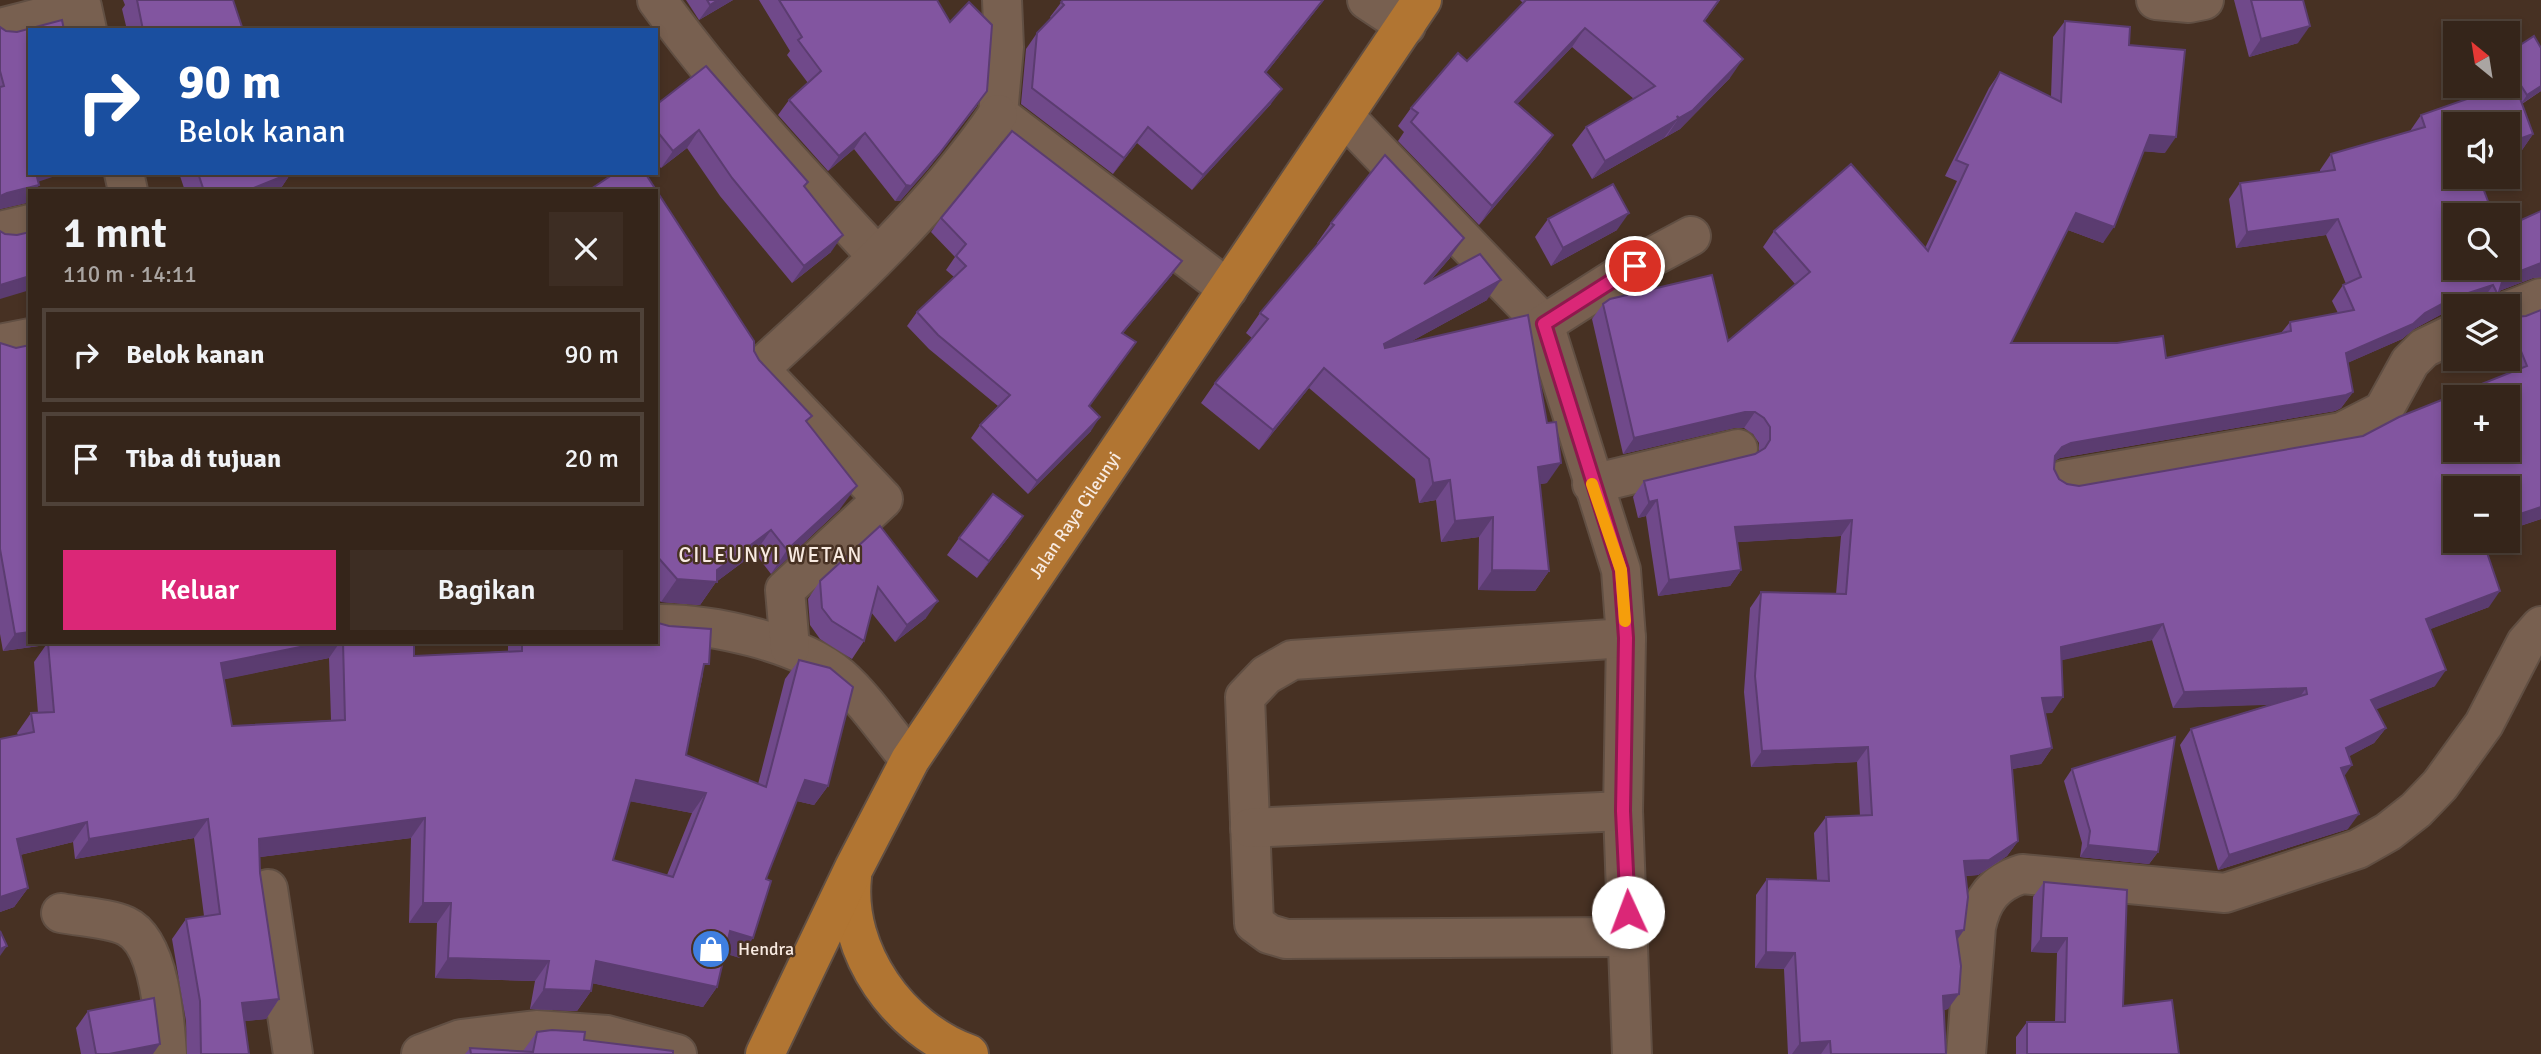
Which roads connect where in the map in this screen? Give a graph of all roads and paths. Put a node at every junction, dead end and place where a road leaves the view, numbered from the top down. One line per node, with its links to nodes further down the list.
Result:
1 (657, 0): 14 (street)
2 (1002, 0): 9 (street)
3 (1367, 0): 6 (street)
4 (2156, 0): 5 (street)
5 (2204, 0)
6 (1414, 13): 10 (highway, Jalan Raya Cileunyi)
7 (85, 18): 8 (street)
8 (0, 28)
9 (998, 114): 14 (street); 15 (street)
10 (1345, 117): 15 (highway, Jalan Raya Cileunyi); 18 (street)
11 (28, 224): 12 (street)
12 (0, 231)
13 (1691, 236): 18 (street)
14 (877, 256): 28 (street)
15 (1228, 289): 29 (highway, Jalan Raya Cileunyi)
16 (2541, 298): 17 (street)
17 (2520, 307)
18 (1544, 324): 24 (street)
19 (28, 338): 21 (street)
20 (2443, 339): 23 (street)
21 (0, 344)
22 (1738, 449): 24 (street)
23 (2064, 480)
24 (1592, 484): 27 (street)
25 (658, 624): 28 (street)
26 (2541, 626): 43 (street)
27 (1626, 638): 30 (street); 31 (street)
28 (790, 648): 29 (street)
29 (910, 760): 32 (highway, Jalan Raya Cileunyi)
30 (1623, 811): 31 (street); 35 (street)
31 (1250, 828): 35 (street)
32 (853, 868): 40 (highway, Jalan Raya Cileunyi); 41 (highway)
33 (268, 889): 37 (street)
34 (61, 913): 36 (street)
35 (1629, 937): 42 (street)
36 (167, 1054)
37 (293, 1054)
38 (421, 1054): 39 (street)
39 (677, 1054)
40 (765, 1054)
41 (969, 1054)
42 (1632, 1054)
43 (1966, 1054)

